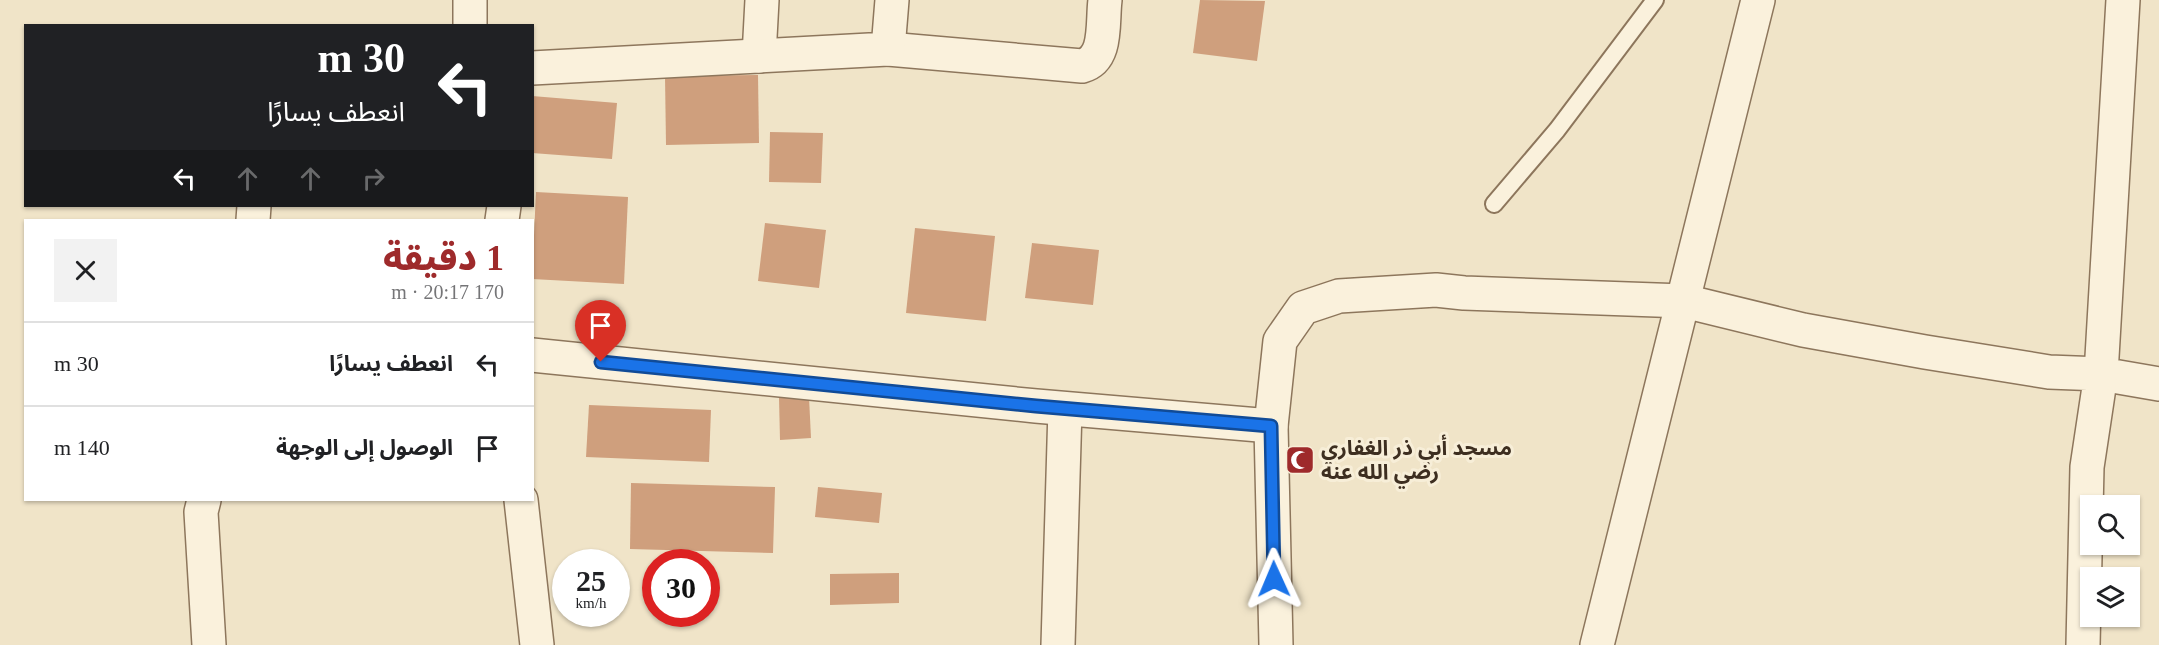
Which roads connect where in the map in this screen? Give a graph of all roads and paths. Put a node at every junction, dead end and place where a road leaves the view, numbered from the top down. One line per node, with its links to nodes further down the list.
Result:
1 (470, 0): 8 (street)
2 (762, 0): 10 (street)
3 (892, 0): 9 (street)
4 (1105, 0): 9 (street)
5 (1655, 0): 12 (lane)
6 (1758, 0): 13 (street)
7 (2123, 0): 15 (street)
8 (470, 24)
9 (888, 49): 10 (street)
10 (759, 56): 11 (street)
11 (534, 68)
12 (1494, 204)
13 (1684, 301): 15 (street); 18 (street); 25 (street)
14 (534, 356): 17 (street)
15 (2100, 374): 16 (street); 26 (street)
16 (2159, 384)
17 (1065, 408): 18 (street); 23 (street)
18 (1271, 426): 24 (street)
19 (204, 501): 21 (street)
20 (521, 501): 22 (street)
21 (209, 645)
22 (537, 645)
23 (1058, 645)
24 (1276, 645)
25 (1597, 645)
26 (2083, 645)

